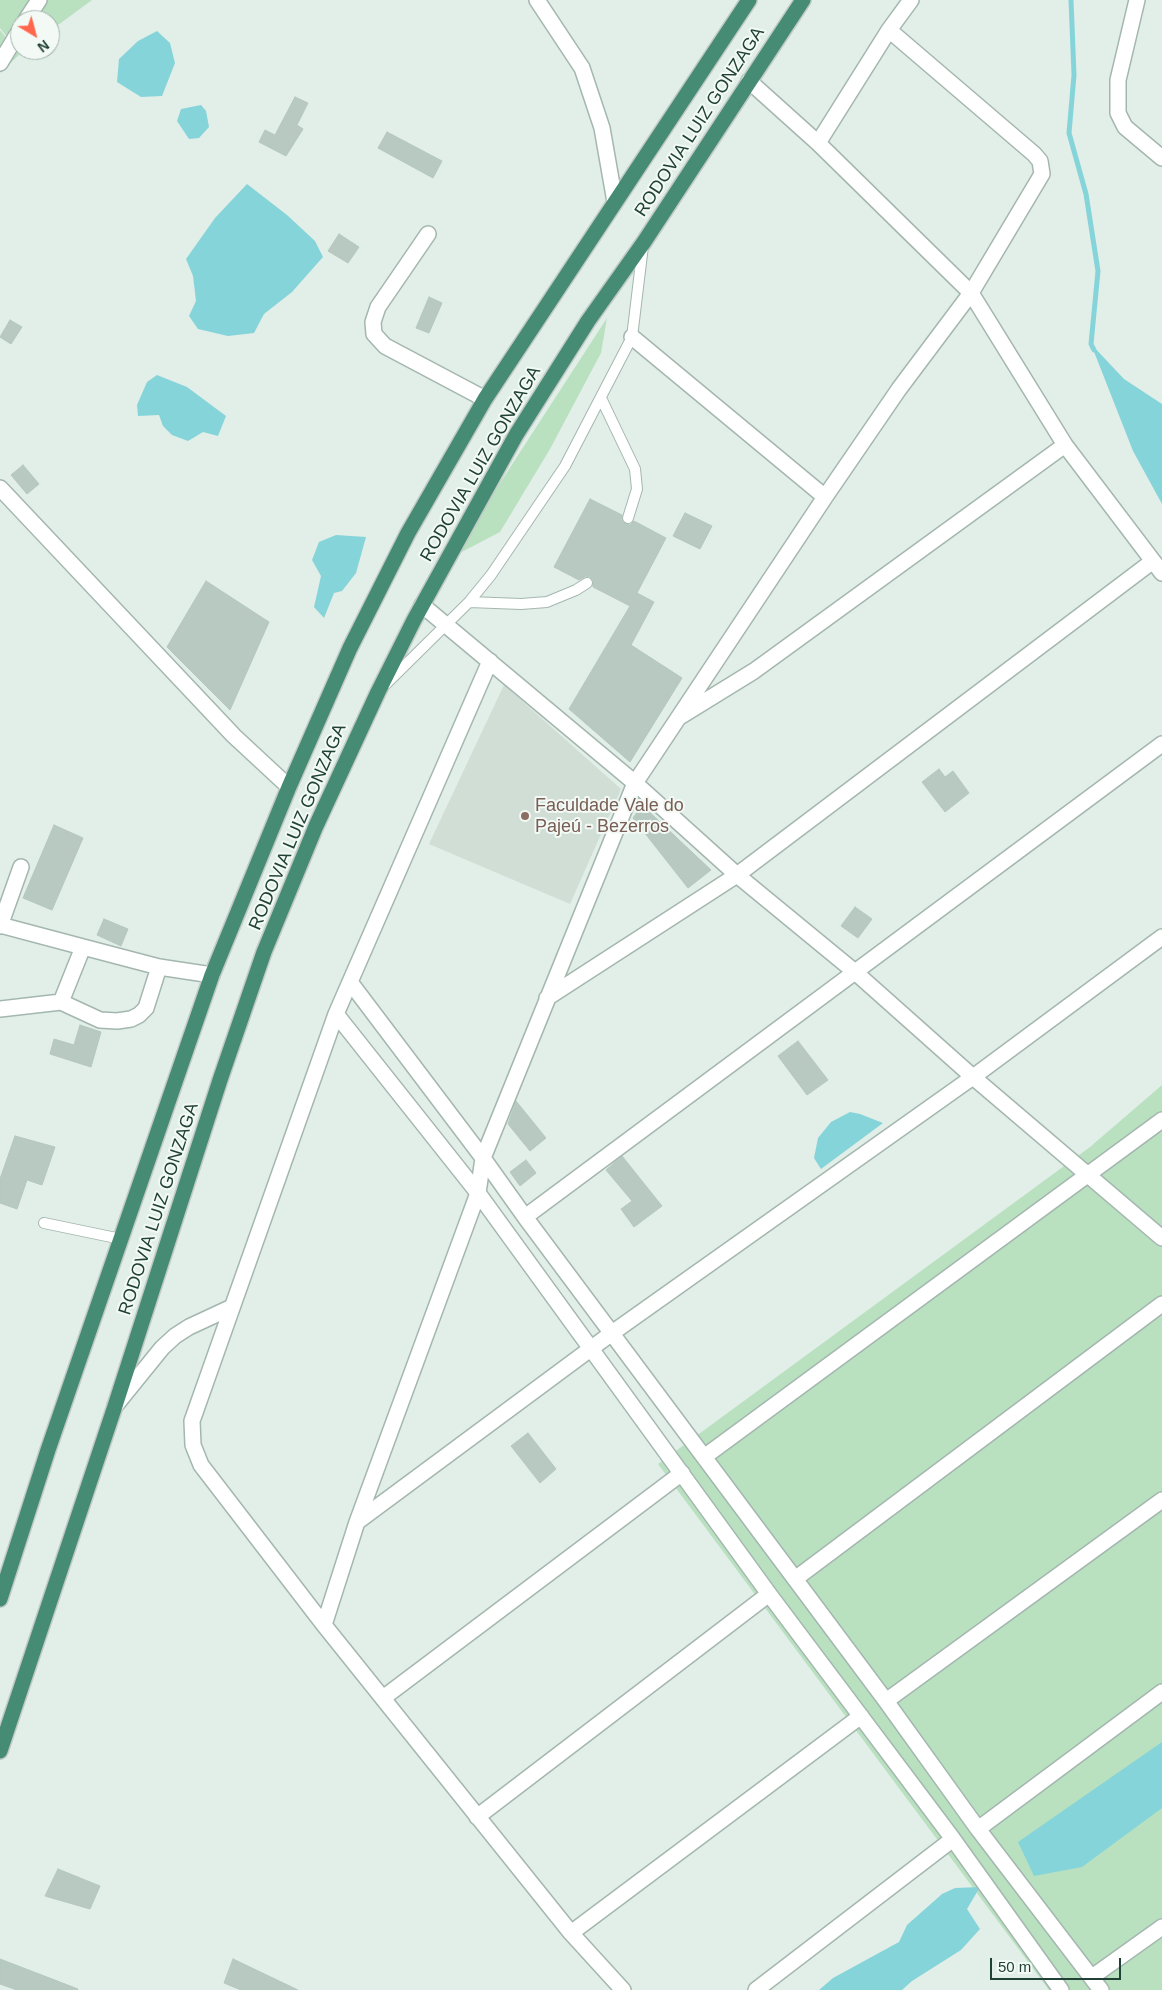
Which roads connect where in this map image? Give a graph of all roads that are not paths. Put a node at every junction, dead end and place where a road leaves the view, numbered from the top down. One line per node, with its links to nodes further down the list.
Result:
1 (536, 0): 12 (street)
2 (749, 0): 12 (highway, RODOVIA LUIZ GONZAGA)
3 (803, 0): 9 (highway, RODOVIA LUIZ GONZAGA)
4 (911, 0): 6 (street)
5 (1137, 0): 11 (street)
6 (890, 30): 10 (street); 15 (street)
7 (10, 46): 8 (street)
8 (0, 63)
9 (750, 81): 10 (street); 14 (highway, RODOVIA LUIZ GONZAGA)
10 (818, 143): 15 (street)
11 (1162, 158)
12 (615, 202): 18 (highway, RODOVIA LUIZ GONZAGA)
13 (428, 234): 18 (street)
14 (644, 242): 16 (lane); 26 (highway, RODOVIA LUIZ GONZAGA)
15 (971, 292): 19 (street); 21 (street)
16 (632, 337): 17 (lane); 21 (street)
17 (601, 398): 22 (lane); 25 (lane)
18 (485, 399): 33 (highway, RODOVIA LUIZ GONZAGA)
19 (1065, 445): 23 (street); 30 (street)
20 (0, 488): 33 (street)
21 (825, 497): 30 (street)
22 (628, 518)
23 (1158, 567): 35 (street)
24 (587, 583): 25 (lane)
25 (469, 602): 27 (lane)
26 (422, 605): 27 (street); 29 (highway, RODOVIA LUIZ GONZAGA)
27 (445, 625): 28 (street); 29 (lane)
28 (490, 661): 32 (street); 42 (street)
29 (378, 692): 60 (highway, RODOVIA LUIZ GONZAGA)
30 (677, 718): 32 (street)
31 (1162, 744): 40 (street)
32 (635, 783): 35 (street); 43 (street)
33 (289, 788): 41 (highway, RODOVIA LUIZ GONZAGA)
34 (21, 867): 36 (street)
35 (737, 875): 40 (street); 43 (street)
36 (0, 925): 38 (street)
37 (1162, 936): 47 (street)
38 (83, 947): 39 (street); 44 (street)
39 (159, 967): 41 (street); 44 (street)
40 (855, 972): 47 (street); 52 (street)
41 (212, 975): 55 (highway, RODOVIA LUIZ GONZAGA)
42 (350, 982): 46 (street); 49 (street)
43 (547, 998): 49 (street)
44 (61, 1002): 45 (street)
45 (0, 1009)
46 (336, 1014): 51 (street); 57 (street)
47 (973, 1077): 50 (street); 58 (street)
48 (1162, 1120): 50 (street)
49 (483, 1158): 51 (street); 52 (street)
50 (1088, 1175): 54 (street); 61 (street)
51 (478, 1194): 59 (street); 64 (street)
52 (525, 1217): 58 (street)
53 (44, 1223): 55 (lane)
54 (1162, 1238)
55 (121, 1239): 67 (highway, RODOVIA LUIZ GONZAGA)
56 (1162, 1304): 65 (street)
57 (232, 1307): 60 (street); 68 (street)
58 (612, 1333): 59 (street); 61 (street)
59 (591, 1350): 62 (street); 64 (street)
60 (115, 1406): 73 (highway, RODOVIA LUIZ GONZAGA)
61 (704, 1457): 65 (street)
62 (682, 1473): 66 (street); 70 (street)
63 (1162, 1500): 71 (street)
64 (357, 1522): 68 (street)
65 (795, 1579): 71 (street)
66 (769, 1594): 72 (street); 74 (street)
67 (0, 1599)
68 (324, 1625): 70 (street)
69 (1162, 1692): 75 (street)
70 (383, 1698): 74 (street)
71 (886, 1701): 75 (street)
72 (861, 1716): 76 (street); 78 (street)
73 (0, 1751)
74 (477, 1817): 78 (street)
75 (978, 1829): 79 (street)
76 (953, 1839): 81 (street); 82 (street)
77 (1162, 1927): 79 (street)
78 (571, 1933): 80 (street)
79 (1092, 1978): 83 (street)
80 (623, 1990)
81 (756, 1990)
82 (1062, 1990)
83 (1101, 1990)

